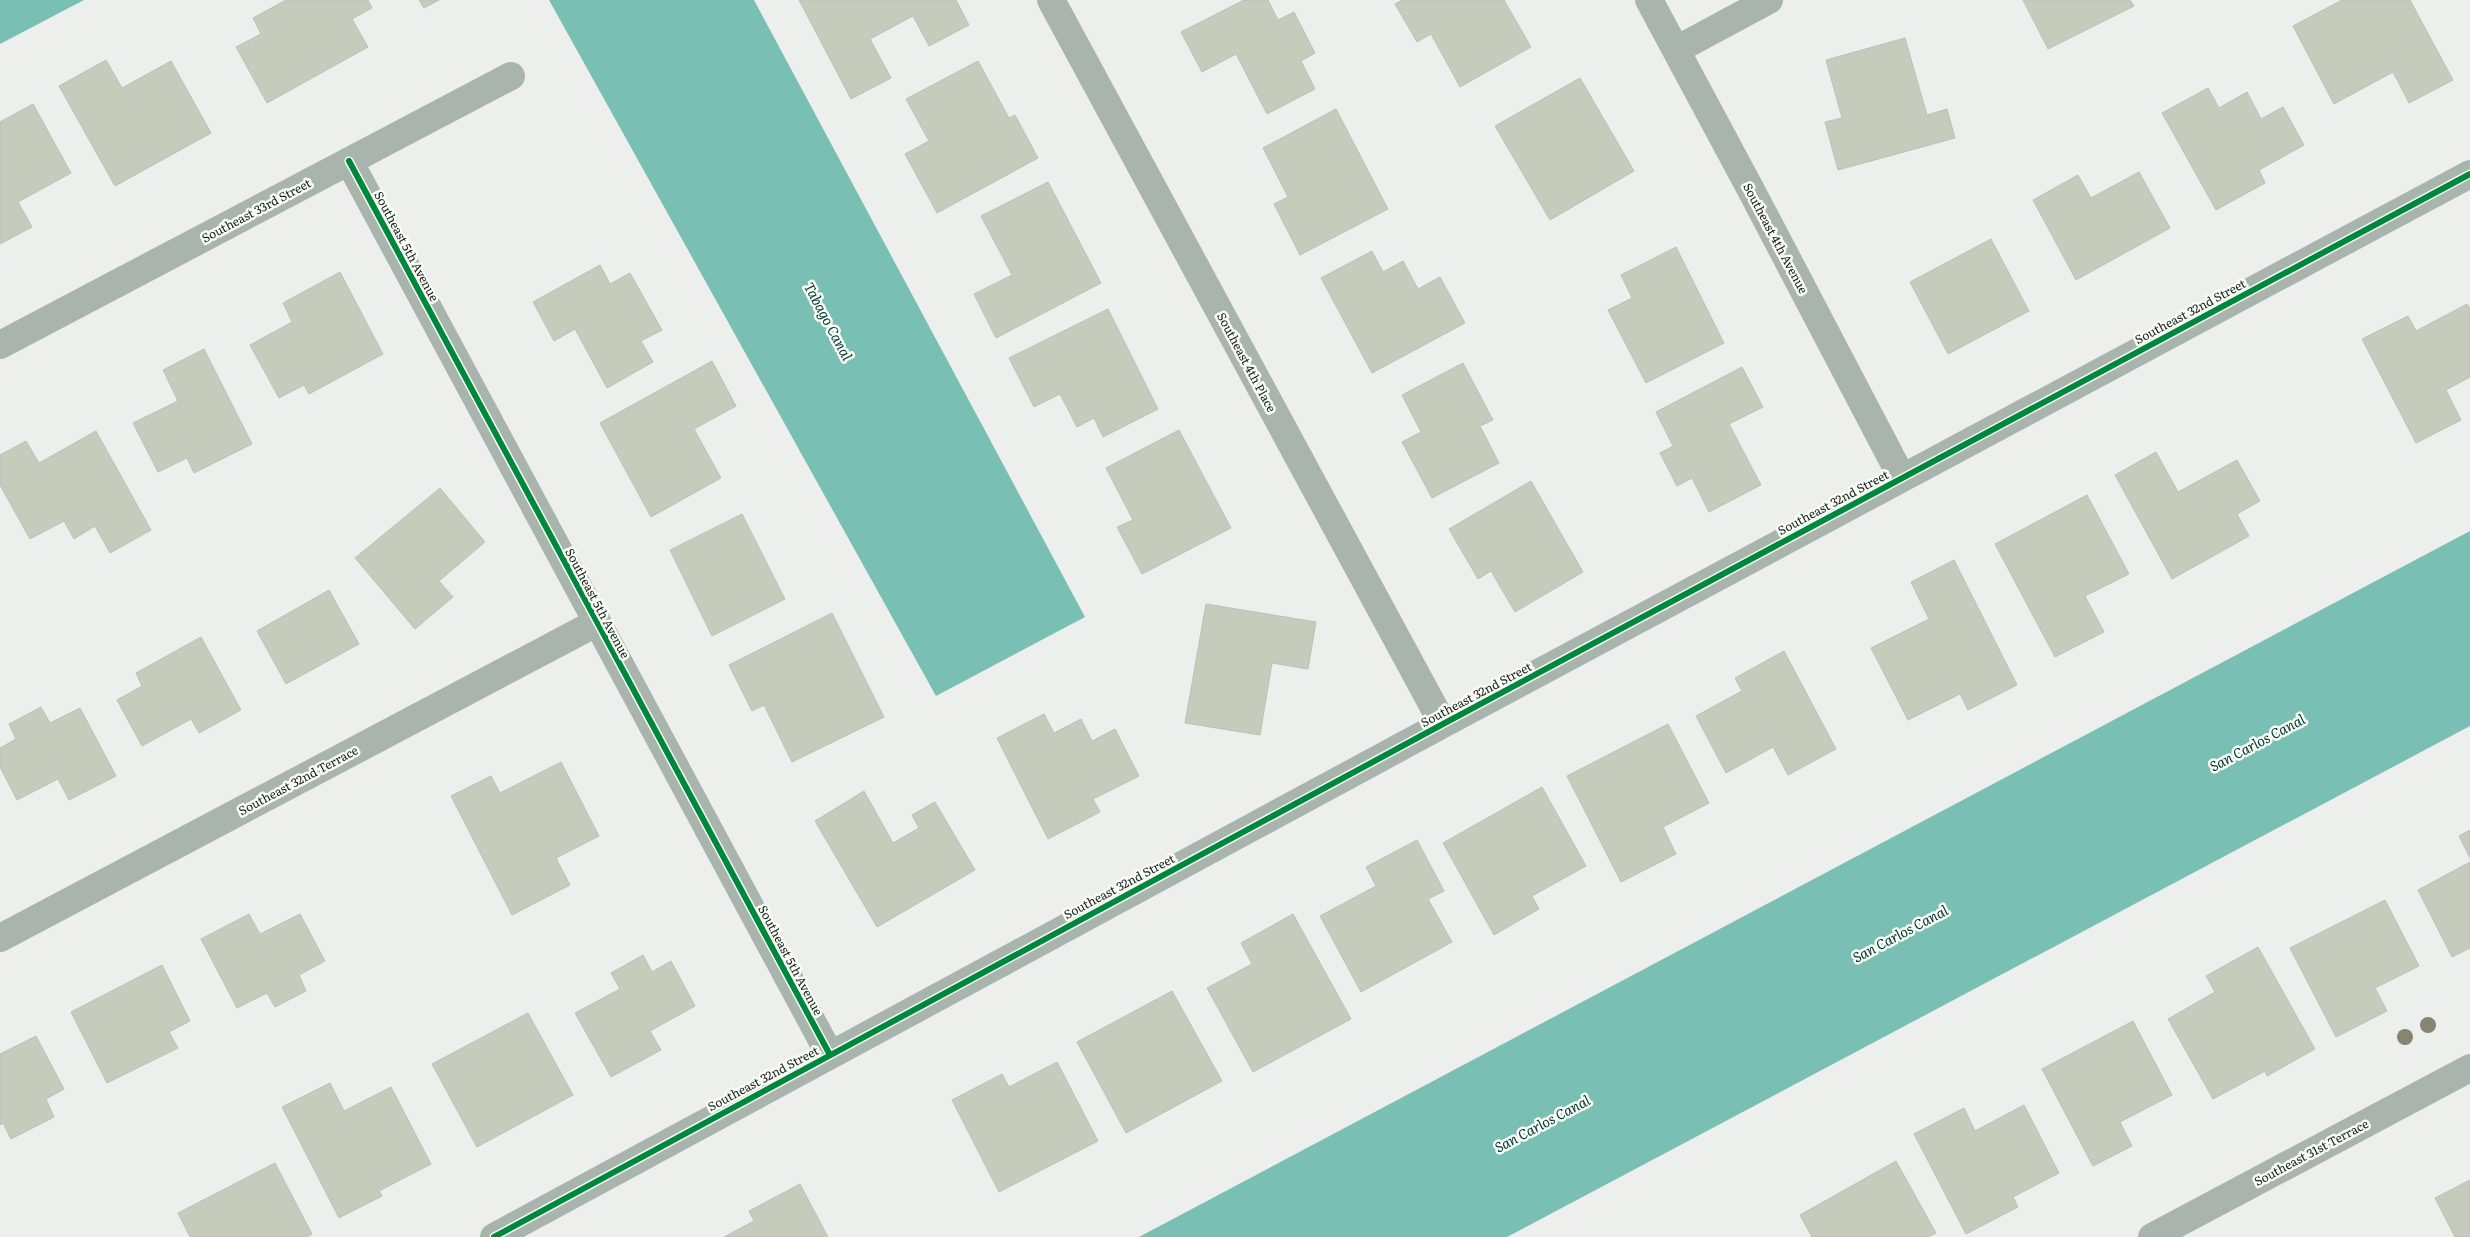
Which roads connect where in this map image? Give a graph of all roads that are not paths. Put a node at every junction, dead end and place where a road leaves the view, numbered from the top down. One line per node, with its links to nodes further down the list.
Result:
1 (1052, 0): 11 (street, Southeast 4th Place)
2 (1648, 0): 4 (street, Southeast 4th Avenue)
3 (1769, 0): 4 (street)
4 (1676, 50): 9 (street, Southeast 4th Avenue)
5 (511, 76): 6 (street, Southeast 33rd Street)
6 (349, 161): 8 (street, Southeast 33rd Street); 10 (street, Southeast 5th Avenue)
7 (2470, 174): 9 (street, Southeast 32nd Street)
8 (0, 345)
9 (1902, 478): 11 (street, Southeast 32nd Street)
10 (596, 623): 12 (street, Southeast 32nd Terrace); 13 (street, Southeast 5th Avenue)
11 (1443, 724): 13 (street, Southeast 32nd Street)
12 (0, 938)
13 (830, 1055): 15 (street, Southeast 32nd Street)
14 (2470, 1068): 16 (street, Southeast 31st Terrace)
15 (494, 1237)
16 (2152, 1237)

